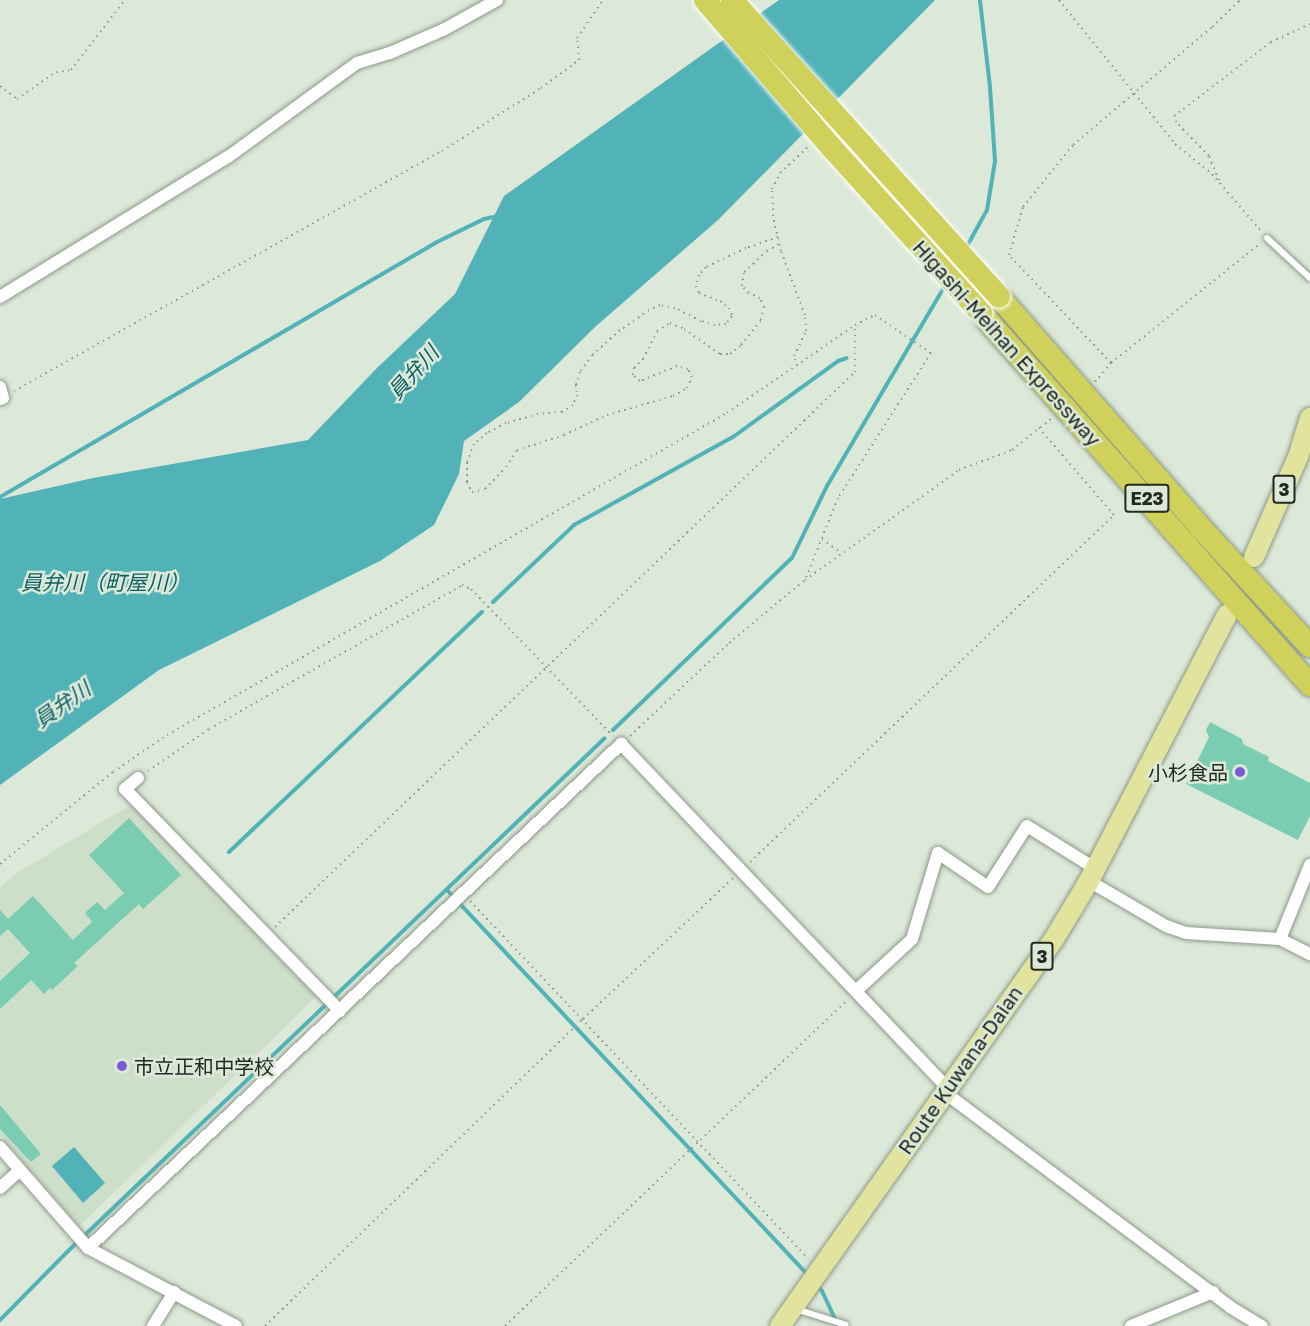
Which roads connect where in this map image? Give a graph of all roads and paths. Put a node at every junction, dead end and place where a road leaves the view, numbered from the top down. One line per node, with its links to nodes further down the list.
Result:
1 (125, 0): 9 (path)
2 (497, 0): 16 (street)
3 (603, 0): 21 (path)
4 (705, 0): 32 (highway, Higashi-Meihan Expressway / E23, bridge)
5 (732, 0): 30 (highway, Higashi-Meihan Expressway / E23, bridge)
6 (1059, 0): 11 (path, bridge)
7 (1240, 0): 18 (path)
8 (1310, 24): 11 (path)
9 (0, 86)
10 (814, 140): 12 (path)
11 (1220, 183): 13 (path)
12 (778, 237): 14 (path); 14 (path)
13 (1267, 238): 15 (lane); 18 (path)
14 (779, 244): 19 (path)
15 (1310, 278)
16 (0, 297)
17 (855, 325): 19 (path); 25 (path); 31 (path)
18 (1111, 363): 20 (path)
19 (796, 366): 35 (path)
20 (1095, 382)
21 (1, 395)
22 (1052, 418): 24 (path)
23 (1310, 418): 27 (main road, 3)
24 (1039, 428): 26 (path); 37 (path)
25 (822, 539): 26 (path); 28 (path)
26 (842, 553): 28 (path)
27 (1254, 557)
28 (805, 580): 33 (path)
29 (1227, 615): 38 (main road, Route Kuwana-Daian / 3)
30 (1310, 646)
31 (546, 667): 33 (path); 34 (path); 40 (path)
32 (1310, 685)
33 (621, 744): 37 (street); 39 (street)
34 (138, 778): 40 (street)
35 (0, 864)
36 (1310, 865): 41 (street)
37 (742, 870): 43 (street); 45 (path)
38 (1093, 875): 41 (street); 43 (street); 46 (main road, Route Kuwana-Daian / 3)
39 (463, 895): 44 (street); 45 (path)
40 (266, 935): 44 (street)
41 (1280, 939): 42 (street)
42 (1310, 954)
43 (857, 990): 46 (street); 47 (path)
44 (337, 1009): 51 (street)
45 (582, 1020): 47 (path); 59 (path)
46 (946, 1090): 52 (main road, Route Kuwana-Daian / 3); 54 (street)
47 (697, 1144): 52 (path); 60 (path)
48 (0, 1147): 49 (street)
49 (20, 1170): 50 (street); 51 (street)
50 (0, 1188)
51 (87, 1247): 53 (street)
52 (814, 1276): 55 (main road, Route Kuwana-Daian / 3)
53 (174, 1292): 57 (street); 58 (street)
54 (1213, 1292): 61 (street); 62 (street)
55 (788, 1319): 56 (lane)
56 (846, 1325)
57 (153, 1326)
58 (236, 1326)
59 (265, 1326)
60 (505, 1326)
61 (1131, 1326)
62 (1262, 1326)

